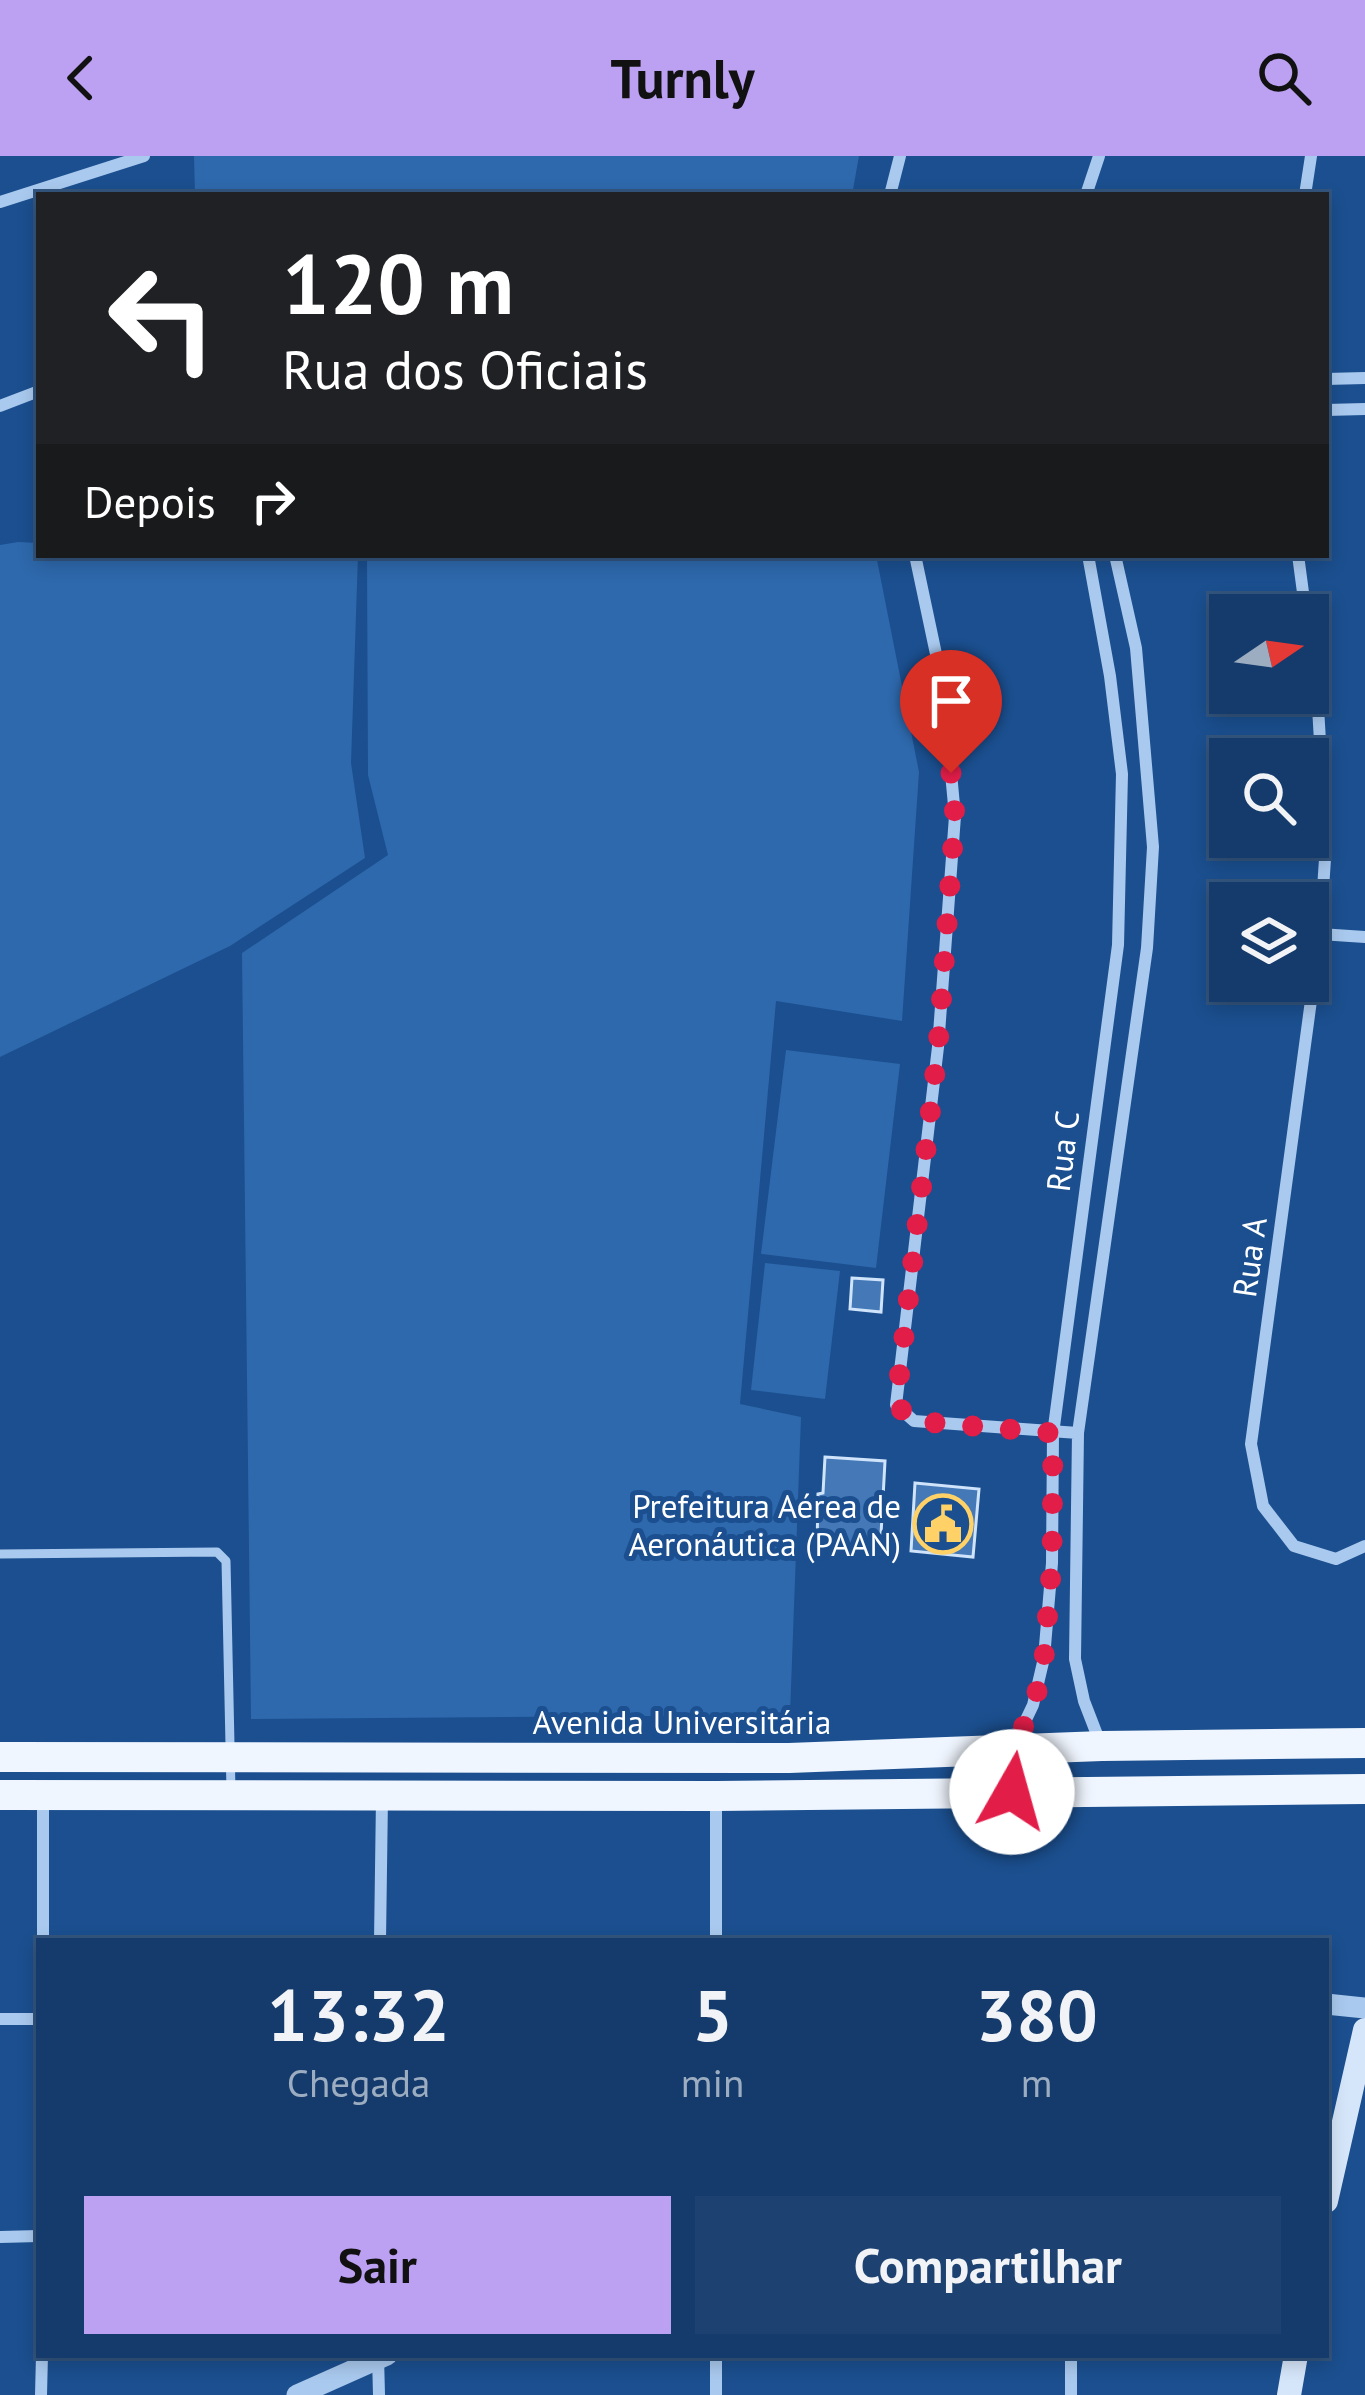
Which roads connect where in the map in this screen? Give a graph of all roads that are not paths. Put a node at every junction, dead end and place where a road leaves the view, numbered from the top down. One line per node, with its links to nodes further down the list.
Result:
1 (144, 156): 8 (street)
2 (900, 156): 5 (street)
3 (1100, 156): 6 (street)
4 (1311, 156): 7 (street)
5 (891, 192)
6 (1087, 192)
7 (1305, 192)
8 (0, 202)
9 (1365, 378): 10 (street)
10 (1329, 379)
11 (36, 393): 12 (street)
12 (0, 406)
13 (1365, 409): 14 (street)
14 (1329, 410)
15 (916, 558): 29 (street)
16 (1089, 558): 22 (street, Rua C)
17 (1116, 558): 21 (street, Rua C)
18 (1298, 558): 19 (street)
19 (1303, 594)
20 (1318, 714): 23 (street, Rua A)
21 (1149, 772): 22 (street); 28 (street, Rua C)
22 (1122, 774): 27 (street, Rua C)
23 (1323, 882)
24 (1329, 935): 25 (street)
25 (1365, 938)
26 (1311, 1002): 33 (street, Rua A)
27 (1094, 1113): 28 (street); 29 (street, Rua C)
28 (1120, 1116): 30 (street, Rua C)
29 (1053, 1433): 30 (street); 31 (street, Rua C)
30 (1078, 1433): 32 (street, Rua C)
31 (1053, 1513): 32 (street); 35 (street, Rua C)
32 (1075, 1514): 36 (street, Rua C)
33 (1365, 1546)
34 (0, 1555): 45 (lane)
35 (1052, 1563): 36 (street); 37 (street, Rua C)
36 (1075, 1565): 38 (street, Rua C)
37 (1044, 1658): 38 (street); 42 (street, Rua C)
38 (1076, 1659): 41 (street, Rua C)
39 (1289, 1743): 40 (main road, Avenida Universitária); 41 (main road, Avenida Universitária); 47 (main road)
40 (1365, 1743)
41 (1102, 1747): 42 (main road, Avenida Universitária)
42 (1011, 1751): 43 (main road, Avenida Universitária); 48 (street)
43 (941, 1754): 45 (main road, Avenida Universitária); 49 (main road)
44 (0, 1757): 45 (main road, Avenida Universitária)
45 (232, 1757): 52 (lane)
46 (1365, 1789): 47 (main road)
47 (1288, 1790): 48 (main road)
48 (1012, 1792): 49 (main road)
49 (942, 1793): 54 (main road)
50 (0, 1795): 51 (main road)
51 (43, 1795): 52 (main road); 55 (street)
52 (231, 1796): 53 (main road)
53 (382, 1796): 54 (main road); 56 (street)
54 (716, 1796): 57 (street)
55 (43, 1938)
56 (380, 1938)
57 (716, 1938)
58 (1329, 2004): 59 (street)
59 (1365, 2008)
60 (0, 2019): 61 (street)
61 (36, 2019)
62 (1365, 2030): 63 (main road)
63 (1329, 2188)
64 (0, 2236): 65 (street)
65 (36, 2236)
66 (42, 2358): 72 (street)
67 (377, 2358): 73 (street)
68 (381, 2358): 74 (street)
69 (716, 2358): 75 (street)
70 (1071, 2358): 76 (street)
71 (1295, 2358): 77 (main road)
72 (41, 2395)
73 (297, 2395)
74 (379, 2395)
75 (716, 2395)
76 (1071, 2395)
77 (1289, 2395)

